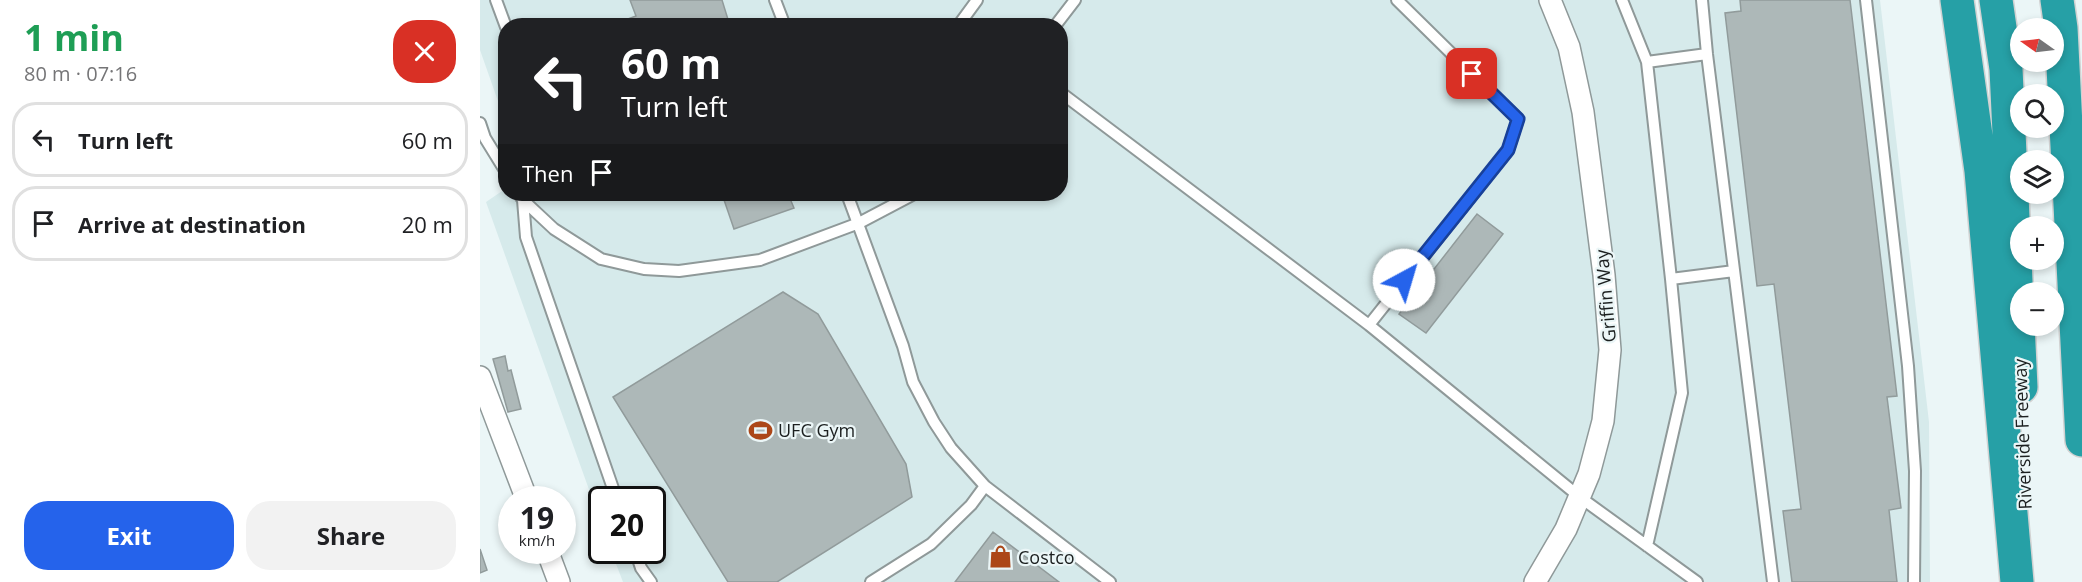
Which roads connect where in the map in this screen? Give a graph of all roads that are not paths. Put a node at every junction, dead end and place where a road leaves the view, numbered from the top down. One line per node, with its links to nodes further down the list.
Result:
1 (496, 0): 13 (lane)
2 (775, 0): 14 (lane)
3 (977, 0): 15 (lane)
4 (1075, 0): 16 (lane)
5 (1550, 0): 35 (street, Griffin Way)
6 (1622, 0): 18 (lane)
7 (1702, 0): 17 (lane)
8 (1866, 0): 46 (lane)
9 (1957, 0): 47 (highway)
10 (1996, 0): 48 (highway, Riverside Freeway)
11 (1403, 1): 29 (lane)
12 (2061, 9): 31 (highway)
13 (503, 18)
14 (782, 18)
15 (967, 18)
16 (1062, 18)
17 (1707, 54): 18 (lane); 27 (lane)
18 (1647, 62): 28 (lane)
19 (1068, 98): 29 (lane)
20 (480, 123): 21 (lane)
21 (498, 153)
22 (521, 201): 33 (lane)
23 (525, 201): 26 (lane)
24 (851, 201): 26 (lane)
25 (901, 201): 26 (lane)
26 (859, 223): 34 (lane)
27 (1734, 271): 28 (lane); 45 (lane)
28 (1671, 279): 36 (lane)
29 (1369, 325): 35 (lane)
30 (480, 377): 32 (street)
31 (2082, 440)
32 (522, 486)
33 (612, 486)
34 (985, 486): 41 (lane); 42 (lane)
35 (1581, 498): 36 (lane); 43 (street, Griffin Way)
36 (1647, 546): 44 (lane)
37 (552, 564): 39 (street)
38 (640, 564): 40 (lane)
39 (559, 582)
40 (651, 582)
41 (871, 582)
42 (1110, 582)
43 (1535, 582)
44 (1697, 582)
45 (1773, 582)
46 (1914, 582)
47 (2017, 582)
48 (2025, 582)

